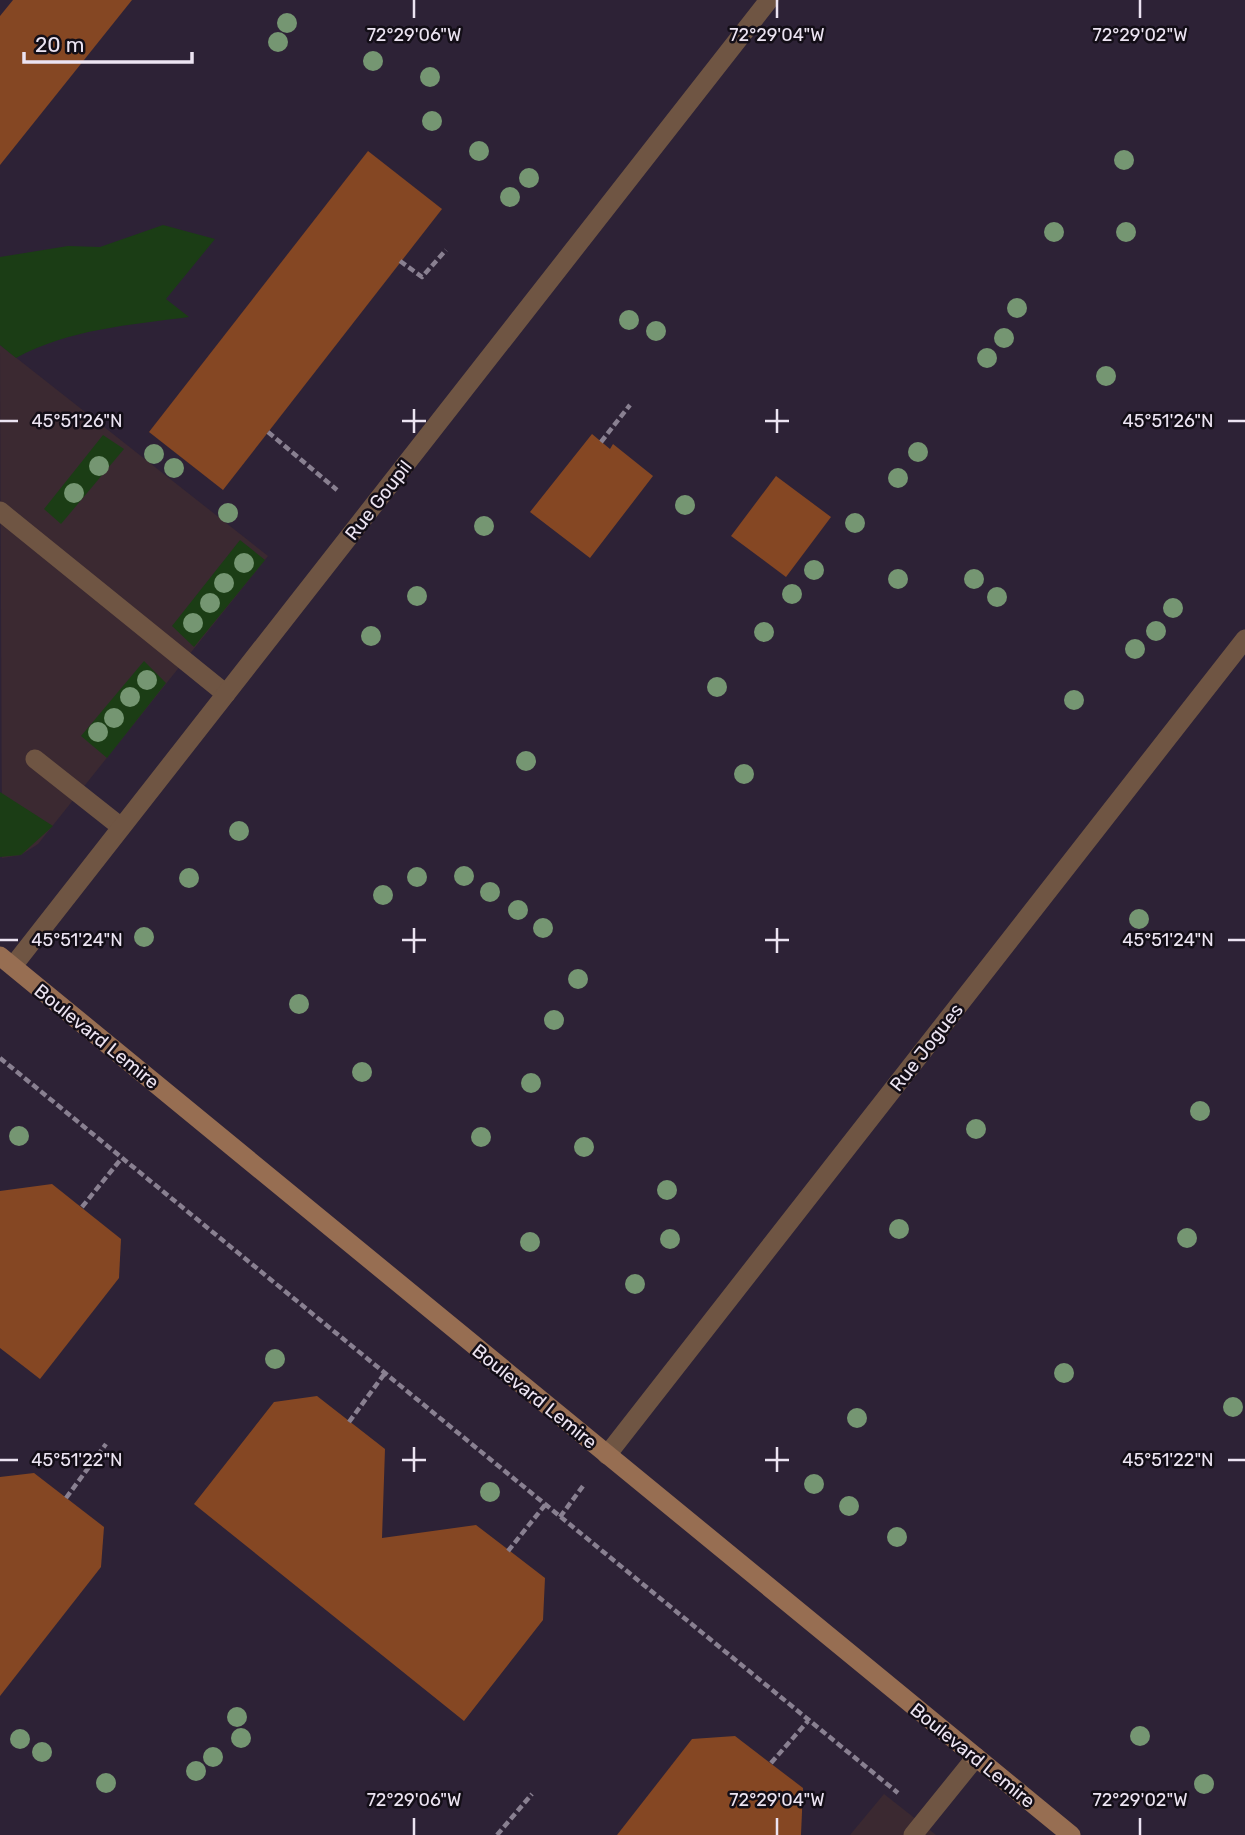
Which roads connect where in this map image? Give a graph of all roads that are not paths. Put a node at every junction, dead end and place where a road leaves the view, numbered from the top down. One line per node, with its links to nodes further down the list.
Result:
1 (769, 0): 4 (street, Rue Goupil)
2 (0, 511): 4 (street)
3 (1245, 639): 8 (street, Rue Jogues)
4 (226, 694): 6 (street, Rue Goupil)
5 (35, 759): 6 (street)
6 (121, 827): 7 (street, Rue Goupil)
7 (6, 961): 8 (main road, Boulevard Lemire)
8 (607, 1455): 9 (main road, Boulevard Lemire)
9 (976, 1757): 10 (street); 11 (main road, Boulevard Lemire)
10 (913, 1835)
11 (1071, 1835)

